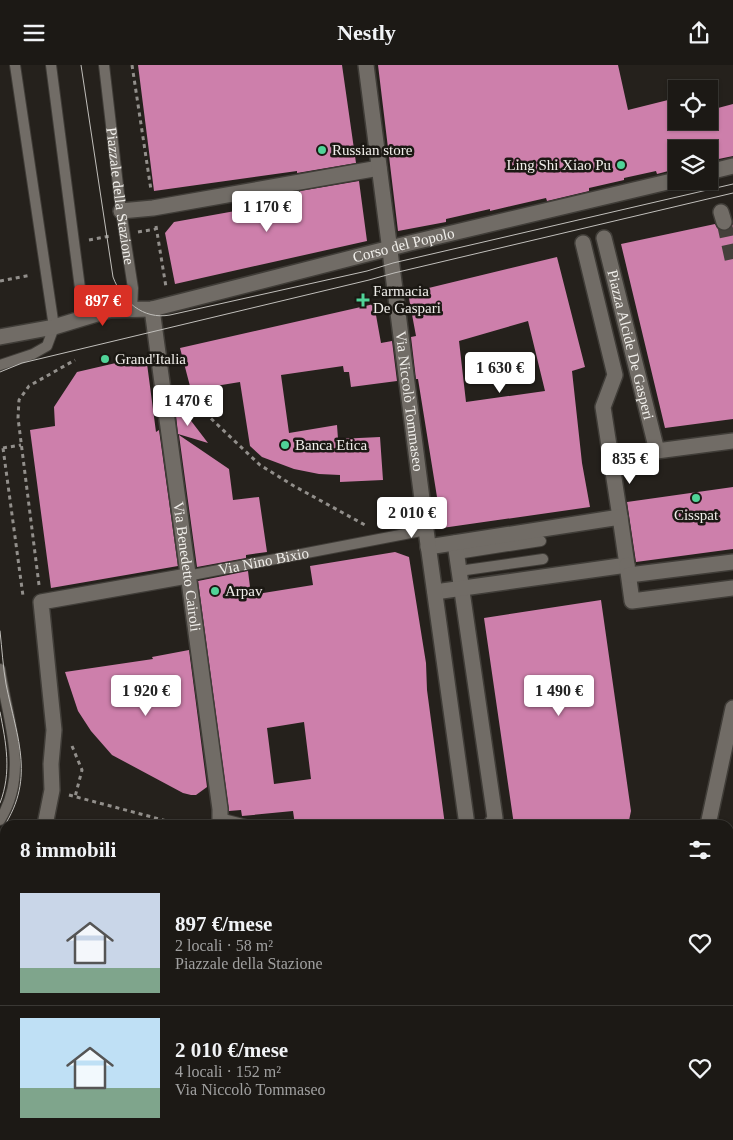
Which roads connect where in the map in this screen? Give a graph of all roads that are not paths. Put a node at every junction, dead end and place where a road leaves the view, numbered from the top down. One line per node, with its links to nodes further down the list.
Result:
1 (15, 65): 16 (lane)
2 (51, 65): 15 (lane)
3 (104, 65): 9 (lane, Piazzale della Stazione)
4 (366, 65): 6 (street, Via Niccolò Tommaseo)
5 (733, 166): 7 (street)
6 (379, 168): 9 (street); 12 (street, Via Niccolò Tommaseo)
7 (718, 170)
8 (668, 182): 12 (street, Corso del Popolo)
9 (121, 211): 14 (lane, Piazzale della Stazione)
10 (604, 238): 20 (street, Piazza Alcide De Gasperi)
11 (583, 243): 21 (street, Piazza Alcide De Gasperi)
12 (391, 248): 13 (street, Corso del Popolo); 23 (street, Via Niccolò Tommaseo)
13 (152, 309): 14 (street, Corso del Popolo); 31 (street, Via Benedetto Cairoli)
14 (132, 310): 15 (street)
15 (84, 319): 16 (street)
16 (54, 327): 17 (street); 18 (lane)
17 (0, 337)
18 (0, 365)
19 (733, 441): 20 (street)
20 (657, 451): 21 (street)
21 (611, 457): 22 (street, Piazza Alcide De Gasperi)
22 (620, 517): 26 (street); 29 (street, Piazza Alcide De Gasperi)
23 (426, 530): 25 (street, Via Niccolò Tommaseo); 31 (lane, Via Nino Bixio)
24 (541, 541): 26 (lane)
25 (428, 547): 26 (street); 34 (street, Via Niccolò Tommaseo)
26 (456, 548): 30 (street)
27 (544, 559): 30 (lane)
28 (733, 562): 29 (street)
29 (628, 570): 32 (street, Piazza Alcide De Gasperi); 33 (street)
30 (459, 571): 33 (street)
31 (187, 575): 38 (street, Via Nino Bixio); 39 (street, Via Benedetto Cairoli)
32 (733, 588)
33 (462, 589): 34 (street); 41 (street)
34 (435, 592): 40 (street, Via Niccolò Tommaseo)
35 (0, 669): 37 (lane)
36 (733, 708): 42 (street)
37 (0, 820)
38 (46, 820)
39 (220, 820)
40 (466, 820)
41 (494, 820)
42 (709, 820)

